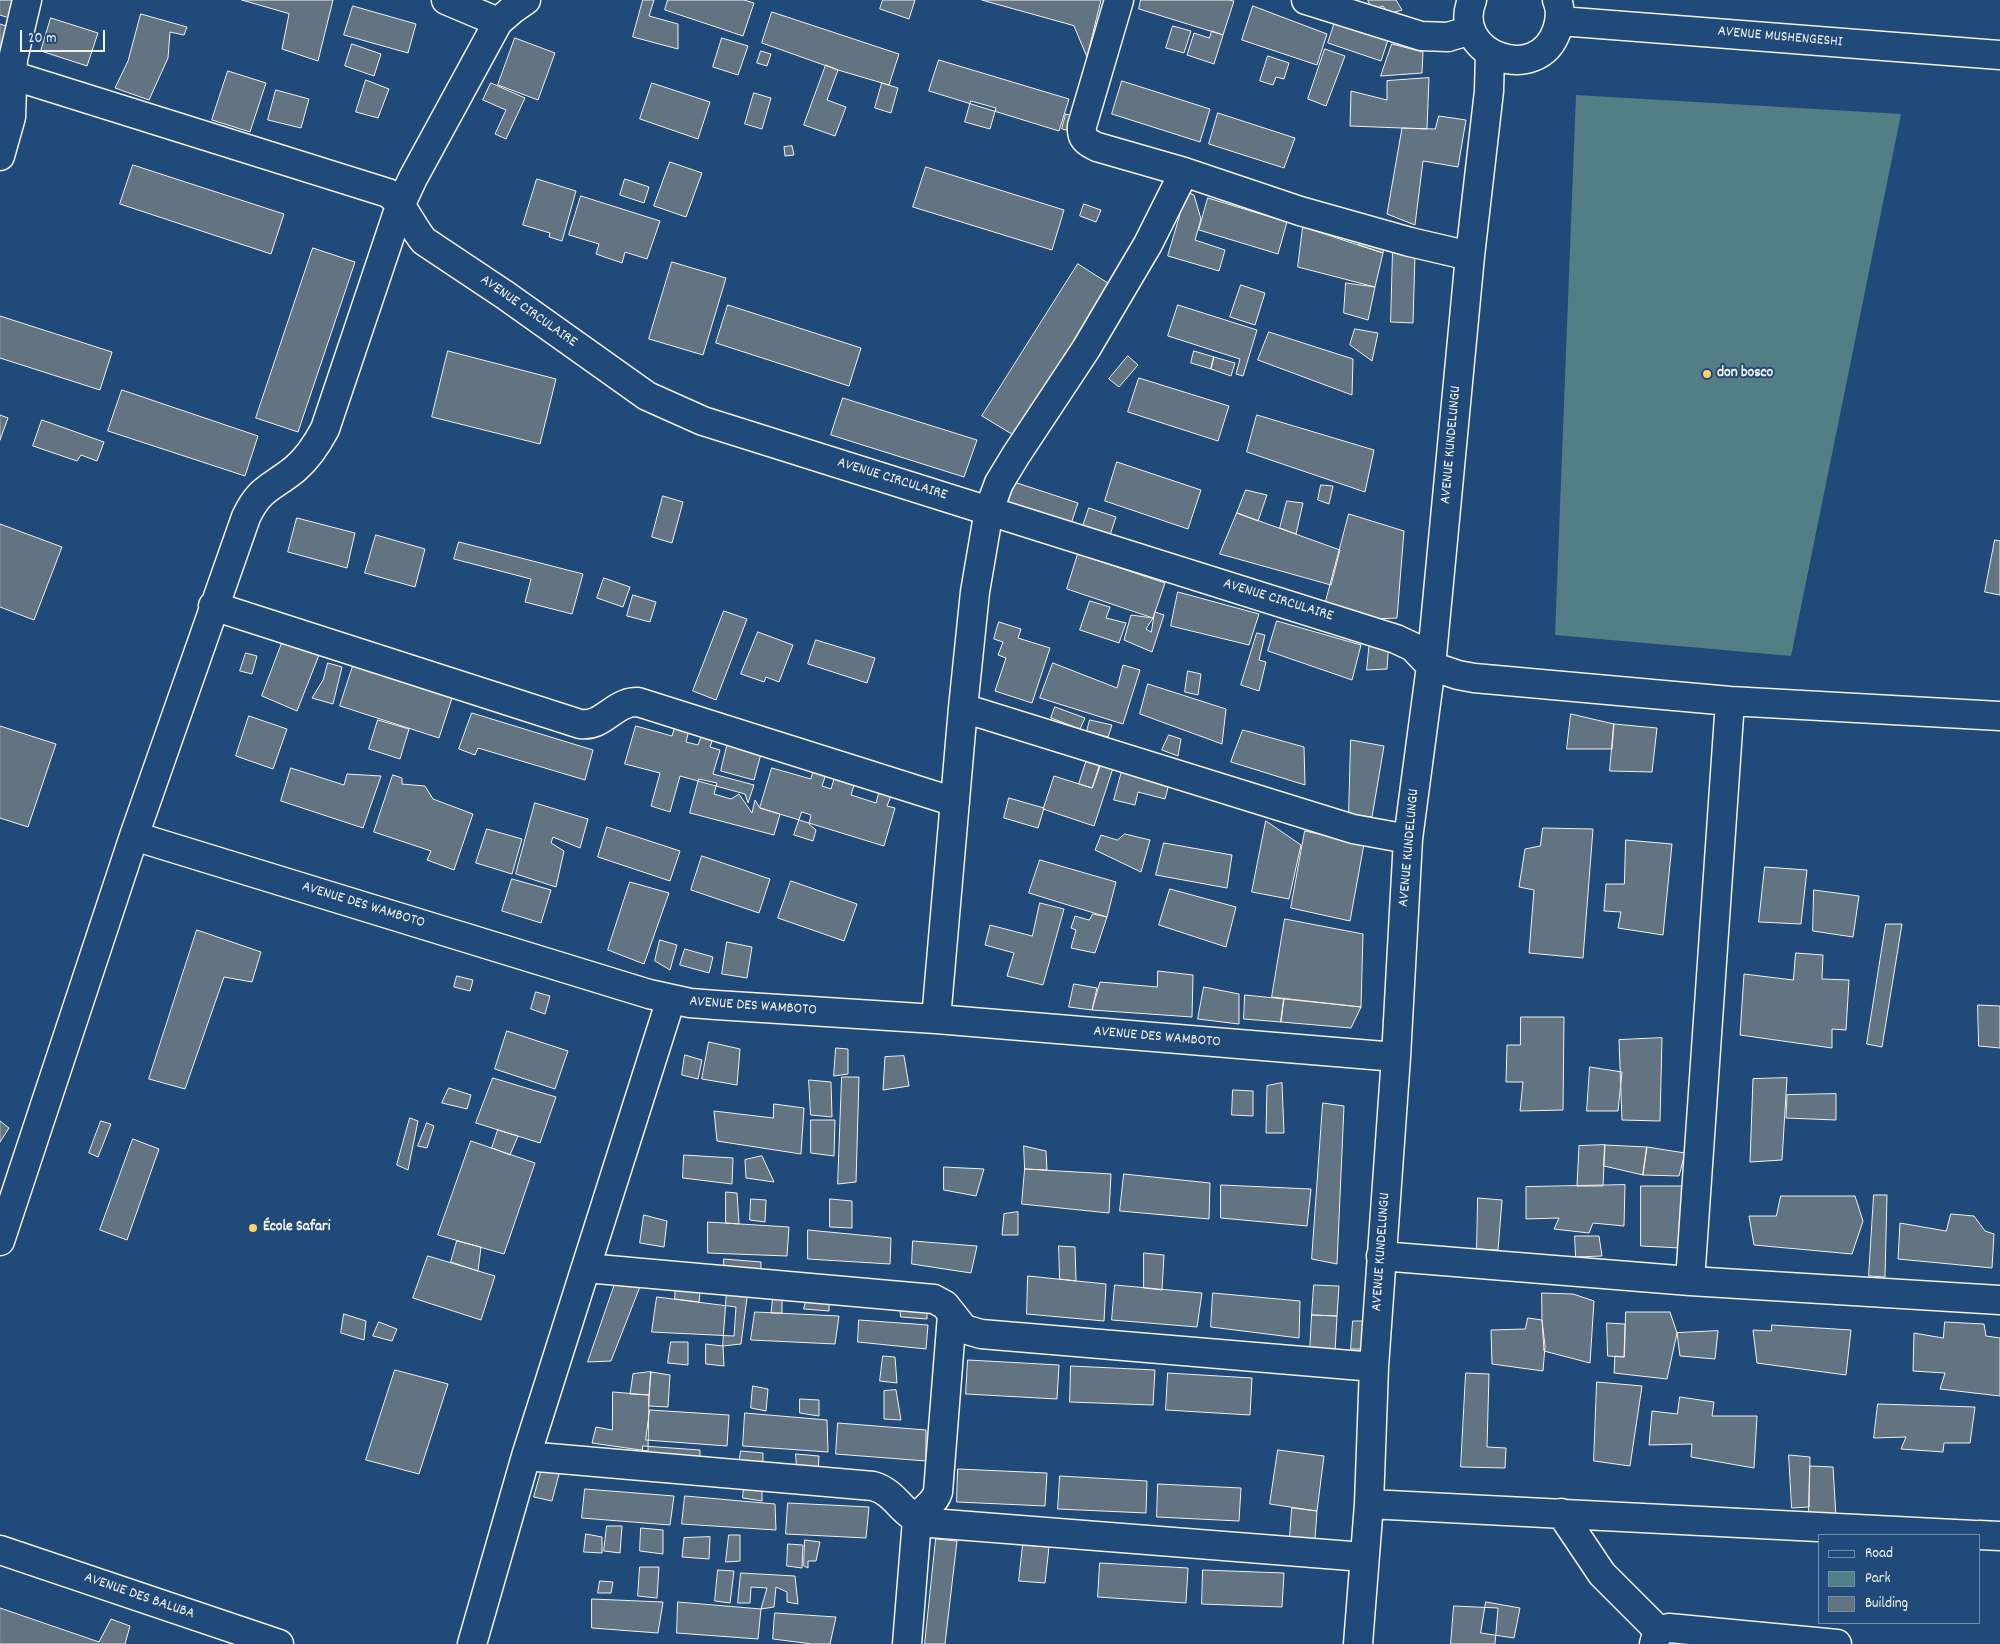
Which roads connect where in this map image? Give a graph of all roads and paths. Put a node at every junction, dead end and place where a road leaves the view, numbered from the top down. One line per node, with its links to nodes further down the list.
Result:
1 (27, 0): 12 (street)
2 (446, 0): 8 (street)
3 (526, 0): 8 (street)
4 (1119, 0): 14 (street)
5 (1306, 0): 9 (street)
6 (1472, 0): 9 (street)
7 (1558, 10): 10 (street); 11 (street, AVENUE MUSHENGESHI)
8 (498, 22): 15 (street)
9 (1471, 30): 10 (street)
10 (1490, 54): 16 (street, AVENUE KUNDELUNGU)
11 (2000, 55)
12 (11, 75): 13 (street); 15 (street)
13 (0, 156)
14 (1184, 172): 16 (street); 17 (street)
15 (400, 206): 17 (street, AVENUE CIRCULAIRE); 18 (street)
16 (1470, 256): 19 (street, AVENUE KUNDELUNGU)
17 (989, 510): 19 (street, AVENUE CIRCULAIRE); 21 (street)
18 (213, 606): 23 (street); 24 (street)
19 (1431, 666): 20 (street); 25 (street, AVENUE KUNDELUNGU)
20 (1730, 701): 22 (street); 32 (street)
21 (963, 708): 23 (street); 25 (street)
22 (2000, 716)
23 (955, 802): 27 (street)
24 (134, 836): 26 (street, AVENUE DES WAMBOTO); 29 (street)
25 (1408, 839): 28 (street, AVENUE KUNDELUNGU)
26 (671, 999): 27 (street, AVENUE DES WAMBOTO); 31 (street)
27 (936, 1019): 28 (street, AVENUE DES WAMBOTO)
28 (1396, 1057): 30 (street, AVENUE KUNDELUNGU)
29 (0, 1242)
30 (1381, 1256): 32 (street); 35 (street, AVENUE KUNDELUNGU)
31 (586, 1268): 34 (street); 36 (street)
32 (1690, 1281): 33 (street)
33 (2000, 1300)
34 (952, 1315): 35 (street); 39 (street)
35 (1374, 1367): 37 (street, AVENUE KUNDELUNGU)
36 (526, 1456): 39 (street); 47 (street)
37 (1369, 1504): 38 (street); 44 (street, AVENUE KUNDELUNGU)
38 (1561, 1513): 40 (street); 45 (street)
39 (917, 1520): 44 (street); 48 (street)
40 (1949, 1534)
41 (1980, 1536): 42 (street)
42 (2000, 1536)
43 (0, 1550): 46 (street, AVENUE DES BALUBA)
44 (1364, 1557): 49 (street, AVENUE KUNDELUNGU)
45 (1657, 1638): 50 (street)
46 (279, 1644)
47 (472, 1644)
48 (907, 1644)
49 (1358, 1644)
50 (1837, 1644)

